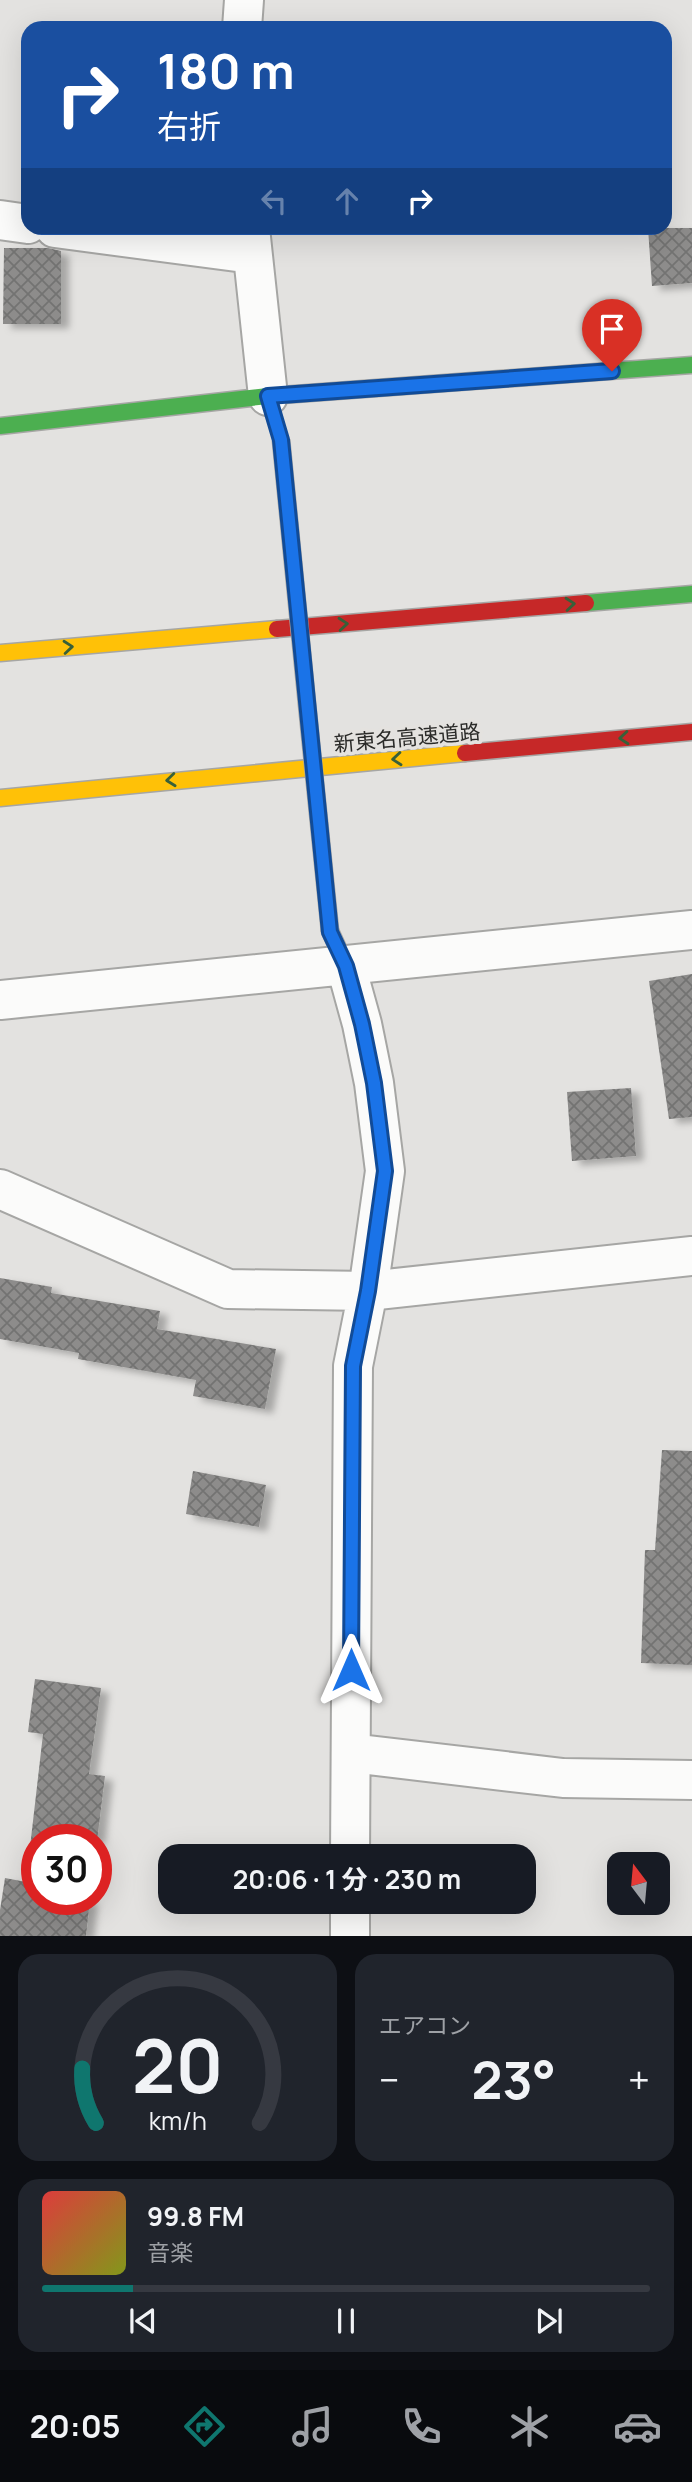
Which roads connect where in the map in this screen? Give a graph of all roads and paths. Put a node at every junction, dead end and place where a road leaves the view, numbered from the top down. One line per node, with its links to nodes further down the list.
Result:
1 (244, 0): 2 (street)
2 (242, 21)
3 (0, 220): 4 (street)
4 (21, 223)
5 (161, 235): 6 (street)
6 (251, 241): 8 (street)
7 (692, 365): 8 (main road)
8 (274, 418): 9 (main road); 15 (main road, bridge)
9 (0, 426)
10 (692, 594): 11 (main road, one-way to 10)
11 (0, 653)
12 (692, 732): 13 (main road, 新東名高速道路, one-way to 13)
13 (0, 798)
14 (692, 930): 15 (street)
15 (346, 966): 16 (street); 19 (street)
16 (0, 1000)
17 (0, 1189): 19 (street)
18 (692, 1256): 19 (street)
19 (368, 1291): 20 (street)
20 (351, 1753): 21 (street); 22 (street)
21 (692, 1780)
22 (351, 1844)
23 (350, 1914): 24 (street)
24 (350, 1936)

